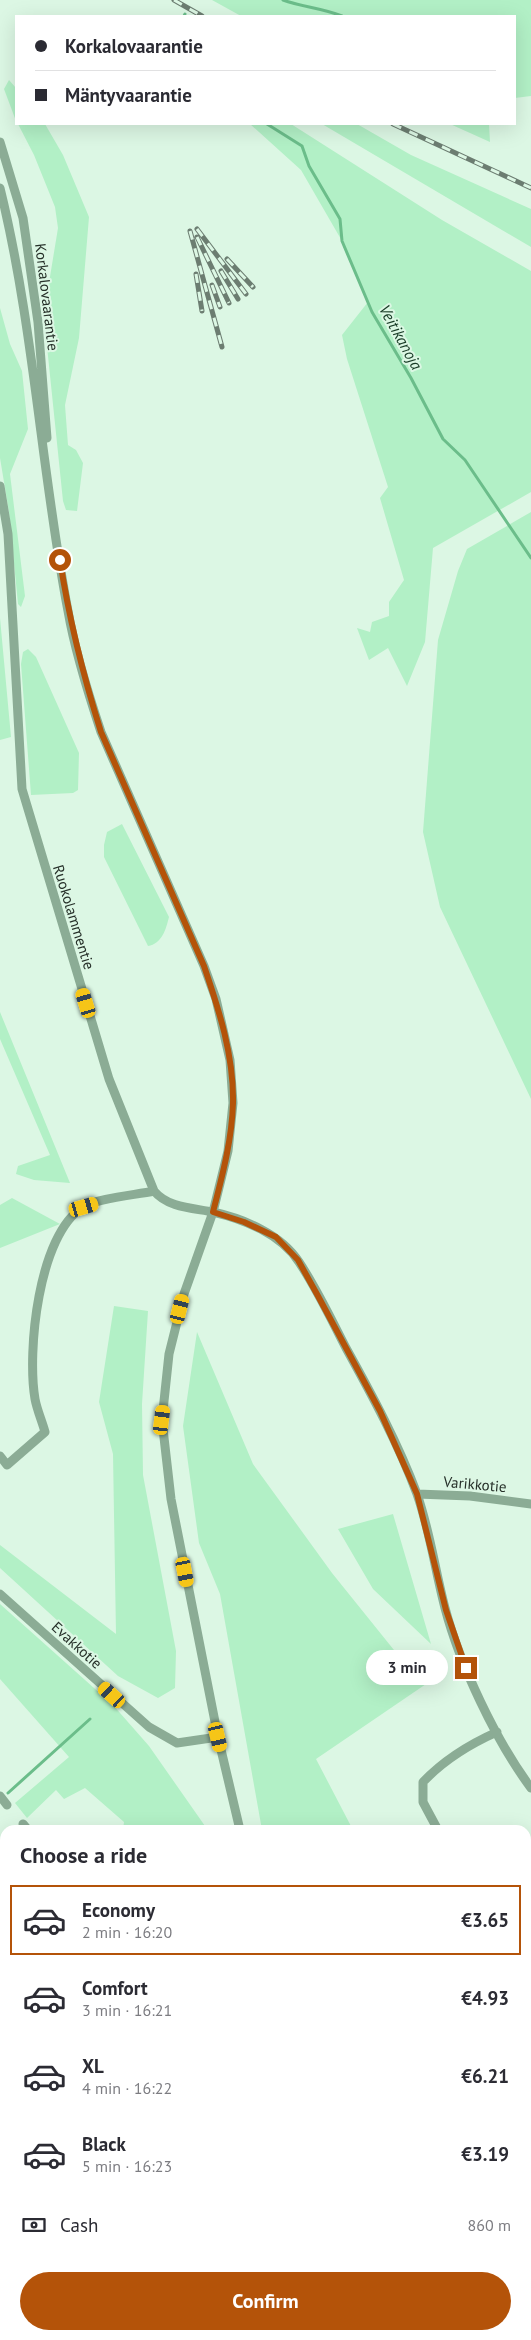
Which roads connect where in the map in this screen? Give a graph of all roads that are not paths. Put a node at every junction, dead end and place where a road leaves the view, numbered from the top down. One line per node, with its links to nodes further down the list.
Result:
1 (0, 142): 3 (street, Korkalovaarantie)
2 (0, 188): 3 (street, Korkalovaarantie)
3 (45, 458): 6 (street, Korkalovaarantie)
4 (0, 486): 5 (street, Ruokolammentie)
5 (154, 1191): 6 (street); 7 (street)
6 (213, 1212): 8 (street); 12 (street, Korkalovaarantie)
7 (0, 1456)
8 (417, 1494): 9 (street, Varikkotie); 11 (street)
9 (531, 1504)
10 (0, 1594): 12 (street, Evakkotie)
11 (497, 1732): 13 (street); 17 (street)
12 (218, 1737): 16 (street, Korkalovaarantie)
13 (531, 1788)
14 (0, 1796): 15 (street)
15 (6, 1805)
16 (239, 1825)
17 (435, 1825)

